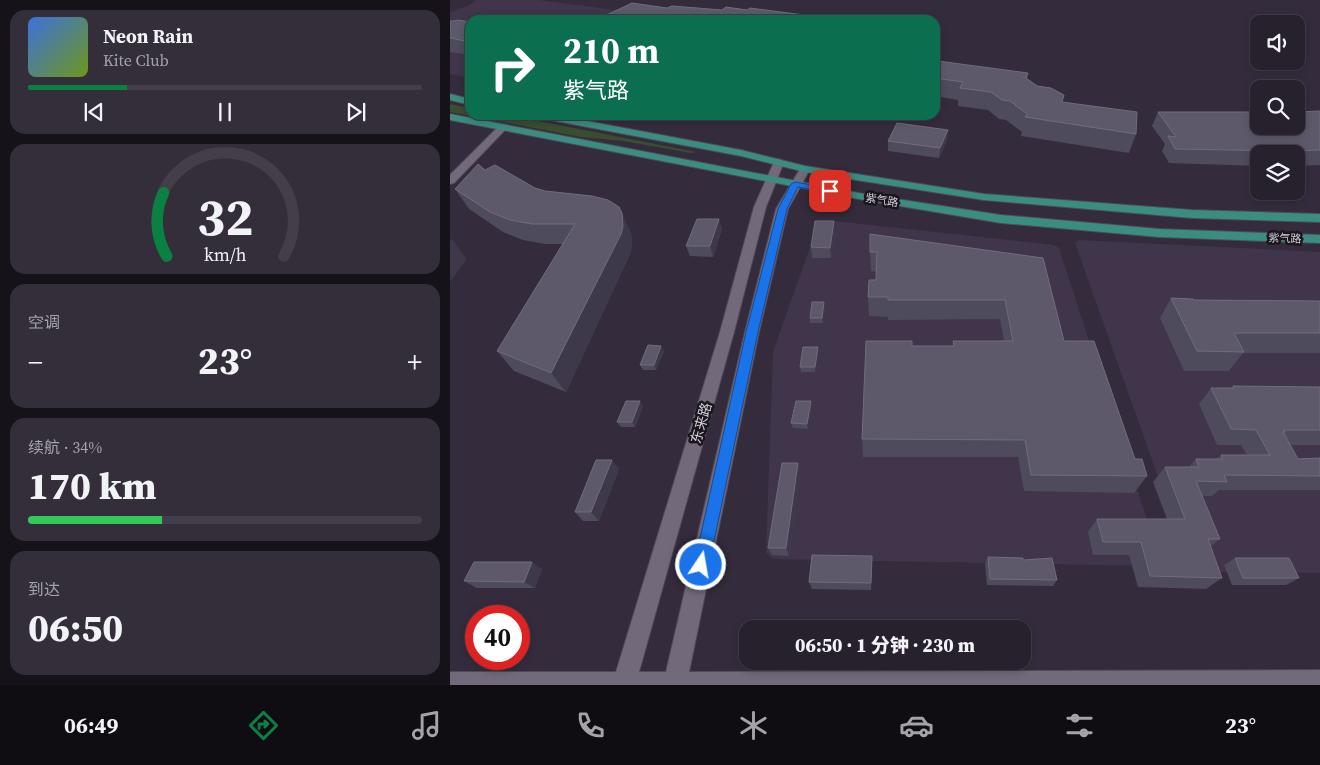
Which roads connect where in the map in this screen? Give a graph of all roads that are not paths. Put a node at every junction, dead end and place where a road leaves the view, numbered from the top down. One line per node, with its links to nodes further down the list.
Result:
1 (450, 97): 2 (main road)
2 (465, 101)
3 (450, 117): 5 (main road, 紫气路)
4 (566, 120): 6 (main road, 紫气路)
5 (502, 128): 7 (main road, 紫气路); 11 (street)
6 (698, 145): 7 (main road); 8 (main road, 紫气路)
7 (676, 160): 10 (main road, 紫气路)
8 (779, 162): 9 (main road, 紫气路); 10 (street, 东来路)
9 (805, 169): 12 (street); 13 (main road, 紫气路)
10 (772, 179): 12 (main road, 紫气路); 19 (street, 东来路)
11 (450, 181)
12 (795, 184): 14 (main road, 紫气路); 20 (street)
13 (913, 186): 14 (main road); 15 (main road, 紫气路)
14 (906, 204): 16 (main road, 紫气路)
15 (1320, 218)
16 (1320, 239)
17 (1320, 682): 20 (street)
18 (450, 684): 19 (street)
19 (624, 684): 20 (street)
20 (676, 684)

